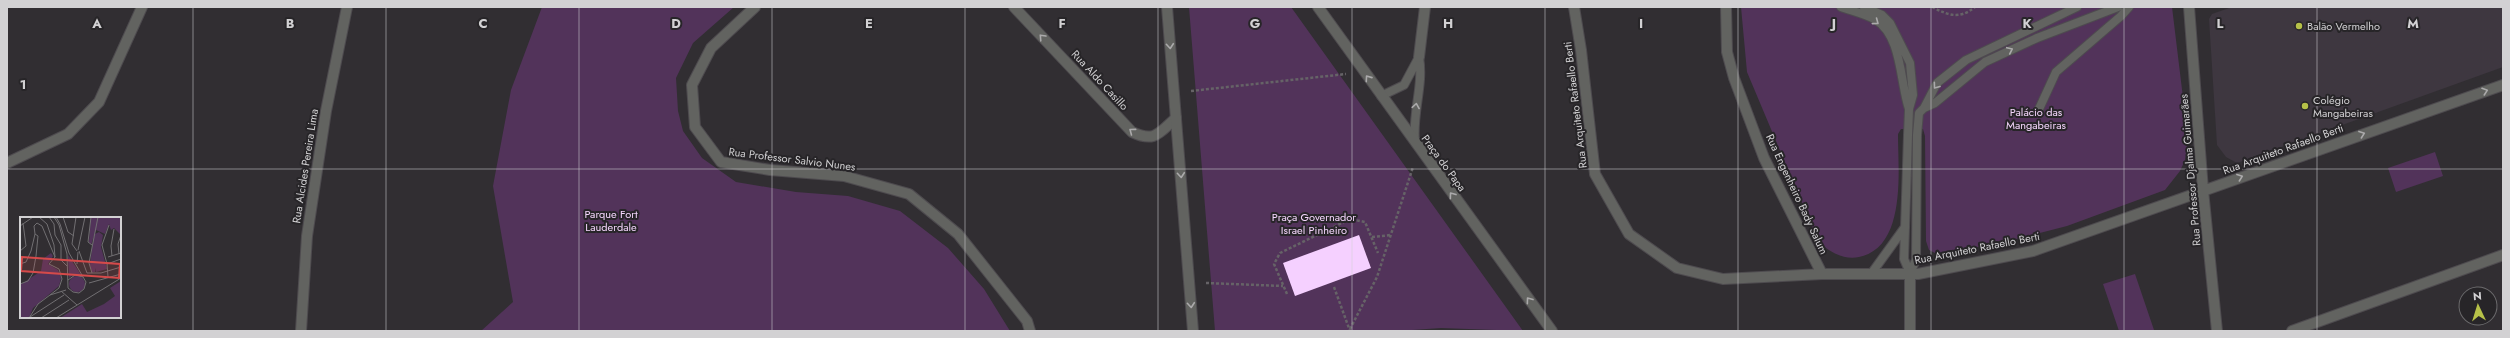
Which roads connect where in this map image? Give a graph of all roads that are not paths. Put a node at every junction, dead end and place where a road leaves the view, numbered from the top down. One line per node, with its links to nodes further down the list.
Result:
1 (142, 7): 24 (street)
2 (347, 7): 31 (street, Rua Alcides Pereira Lima)
3 (756, 7): 32 (street, Rua Professor Salvio Nunes)
4 (1014, 7): 22 (street, Rua Aldo Casillo, one-way to 4)
5 (1167, 7): 22 (street, one-way to 22)
6 (1318, 7): 18 (street, Praça do Papa, one-way to 6)
7 (1425, 7): 16 (street)
8 (1574, 7): 29 (street, Rua Arquiteto Rafaello Berti)
9 (1726, 7): 29 (street, Rua Engenheiro Bady Salum)
10 (1841, 7): 21 (lane, one-way to 21)
11 (1864, 7): 21 (lane)
12 (2077, 7): 19 (lane, one-way to 19)
13 (2118, 7): 19 (lane, one-way to 13)
14 (2129, 7): 20 (lane)
15 (2189, 7): 25 (street, Rua Professor Djalma Guimarães)
16 (1419, 57): 18 (lane); 23 (lane, one-way to 16)
17 (2503, 85): 25 (street, Rua Arquiteto Rafaello Berti, one-way to 17)
18 (1381, 96): 23 (street, Praça do Papa)
19 (1924, 108): 28 (lane)
20 (2039, 108)
21 (1909, 109): 26 (lane)
22 (1176, 118): 33 (street, one-way to 33)
23 (1416, 145): 34 (street, Praça do Papa, one-way to 23)
24 (7, 162)
25 (2203, 190): 28 (street, Rua Arquiteto Rafaello Berti); 36 (street, Rua Professor Djalma Guimarães)
26 (1905, 228): 28 (lane); 30 (lane)
27 (2503, 255): 37 (street)
28 (1910, 273): 30 (street, Rua Arquiteto Rafaello Berti); 35 (street)
29 (1822, 274): 30 (street, Rua Arquiteto Rafaello Berti)
30 (1871, 274)
31 (301, 331)
32 (1030, 331)
33 (1193, 331)
34 (1552, 331)
35 (1910, 331)
36 (2217, 331)
37 (2292, 331)

